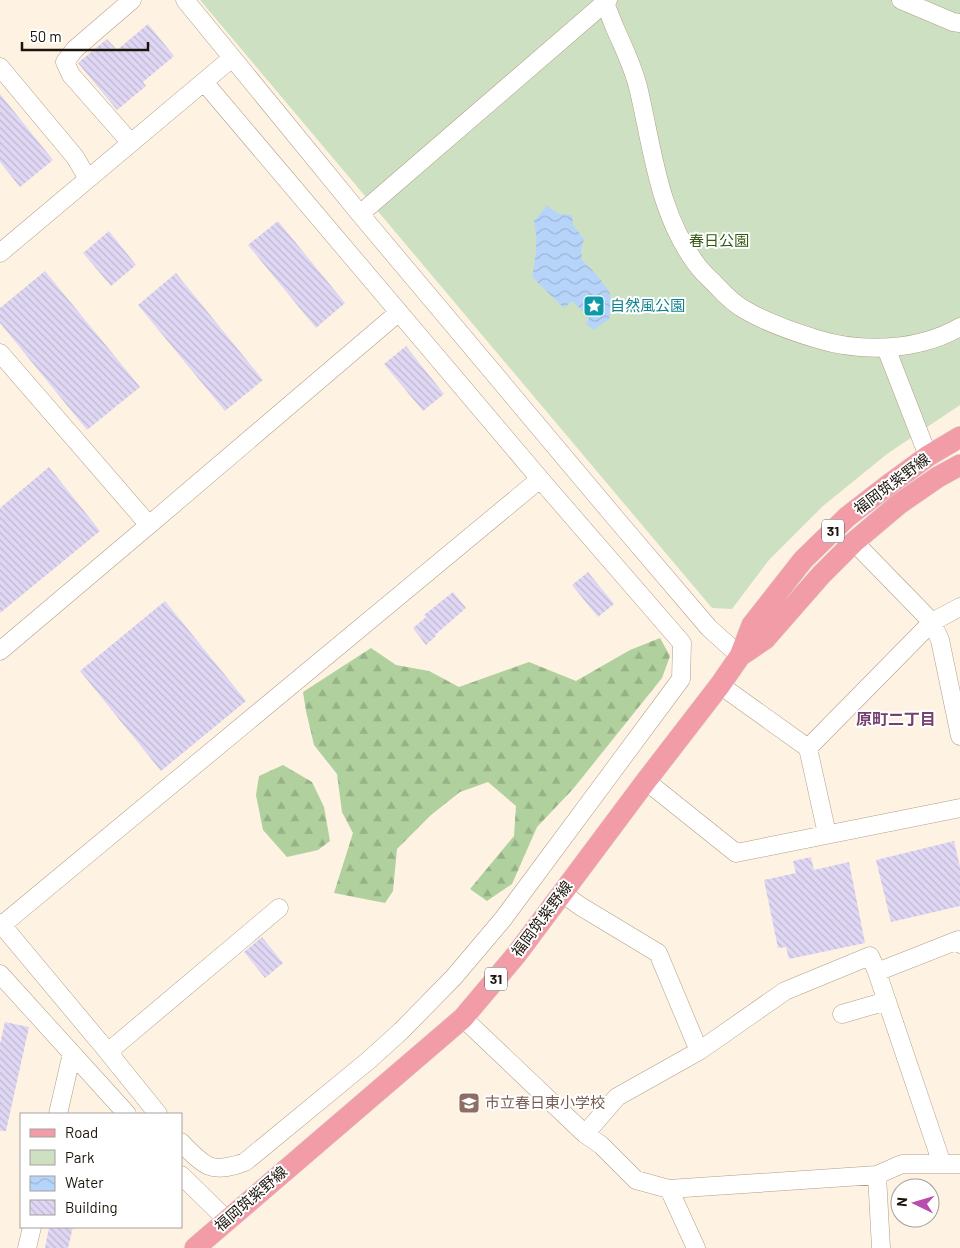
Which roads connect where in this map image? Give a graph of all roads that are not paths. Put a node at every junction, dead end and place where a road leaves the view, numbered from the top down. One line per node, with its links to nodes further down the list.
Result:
1 (132, 0): 9 (street)
2 (185, 0): 6 (street)
3 (901, 0): 5 (street)
4 (605, 1): 11 (street); 15 (street)
5 (960, 23)
6 (232, 58): 8 (street); 11 (street)
7 (0, 67): 10 (street)
8 (204, 82): 9 (street); 13 (street)
9 (131, 144): 10 (street)
10 (88, 179): 12 (street)
11 (360, 214): 26 (street)
12 (0, 253)
13 (399, 312): 20 (street); 21 (street)
14 (960, 327): 15 (street)
15 (886, 348): 18 (street)
16 (0, 353): 21 (street)
17 (960, 437): 18 (main road, 福岡筑紫野線 / 31)
18 (928, 456): 26 (main road, 福岡筑紫野線 / 31)
19 (960, 465): 22 (main road, 福岡筑紫野線 / 31)
20 (540, 479): 36 (street); 50 (street)
21 (148, 525): 25 (street)
22 (854, 542): 24 (street); 26 (main road, 福岡筑紫野線 / 31)
23 (960, 607): 24 (street)
24 (932, 622): 27 (street); 30 (street)
25 (0, 651)
26 (740, 656): 28 (main road, 福岡筑紫野線 / 31)
27 (954, 681): 29 (street)
28 (720, 685): 30 (street); 31 (main road, 福岡筑紫野線 / 31)
29 (960, 736)
30 (808, 748): 33 (street)
31 (646, 781): 33 (street); 34 (main road, 福岡筑紫野線 / 31)
32 (960, 808): 33 (street)
33 (827, 834)
34 (562, 892): 42 (main road, 福岡筑紫野線 / 31); 43 (street)
35 (279, 908): 44 (street)
36 (1, 924): 44 (street)
37 (960, 944): 38 (street)
38 (877, 972): 40 (street); 43 (street)
39 (0, 977): 45 (street)
40 (887, 1001): 41 (street); 51 (street)
41 (842, 1014)
42 (463, 1018): 49 (street); 55 (main road, 福岡筑紫野線 / 31)
43 (699, 1051): 49 (street)
44 (108, 1052): 48 (street)
45 (72, 1053): 46 (street); 47 (street)
46 (58, 1113)
47 (126, 1113)
48 (157, 1113)
49 (585, 1134): 54 (street)
50 (182, 1143)
51 (955, 1166): 52 (street)
52 (877, 1175): 54 (street); 60 (street)
53 (182, 1176): 55 (street)
54 (668, 1189): 59 (street)
55 (227, 1220): 58 (main road, 福岡筑紫野線 / 31)
56 (32, 1228): 57 (street)
57 (27, 1248)
58 (195, 1248)
59 (696, 1248)
60 (881, 1248)

